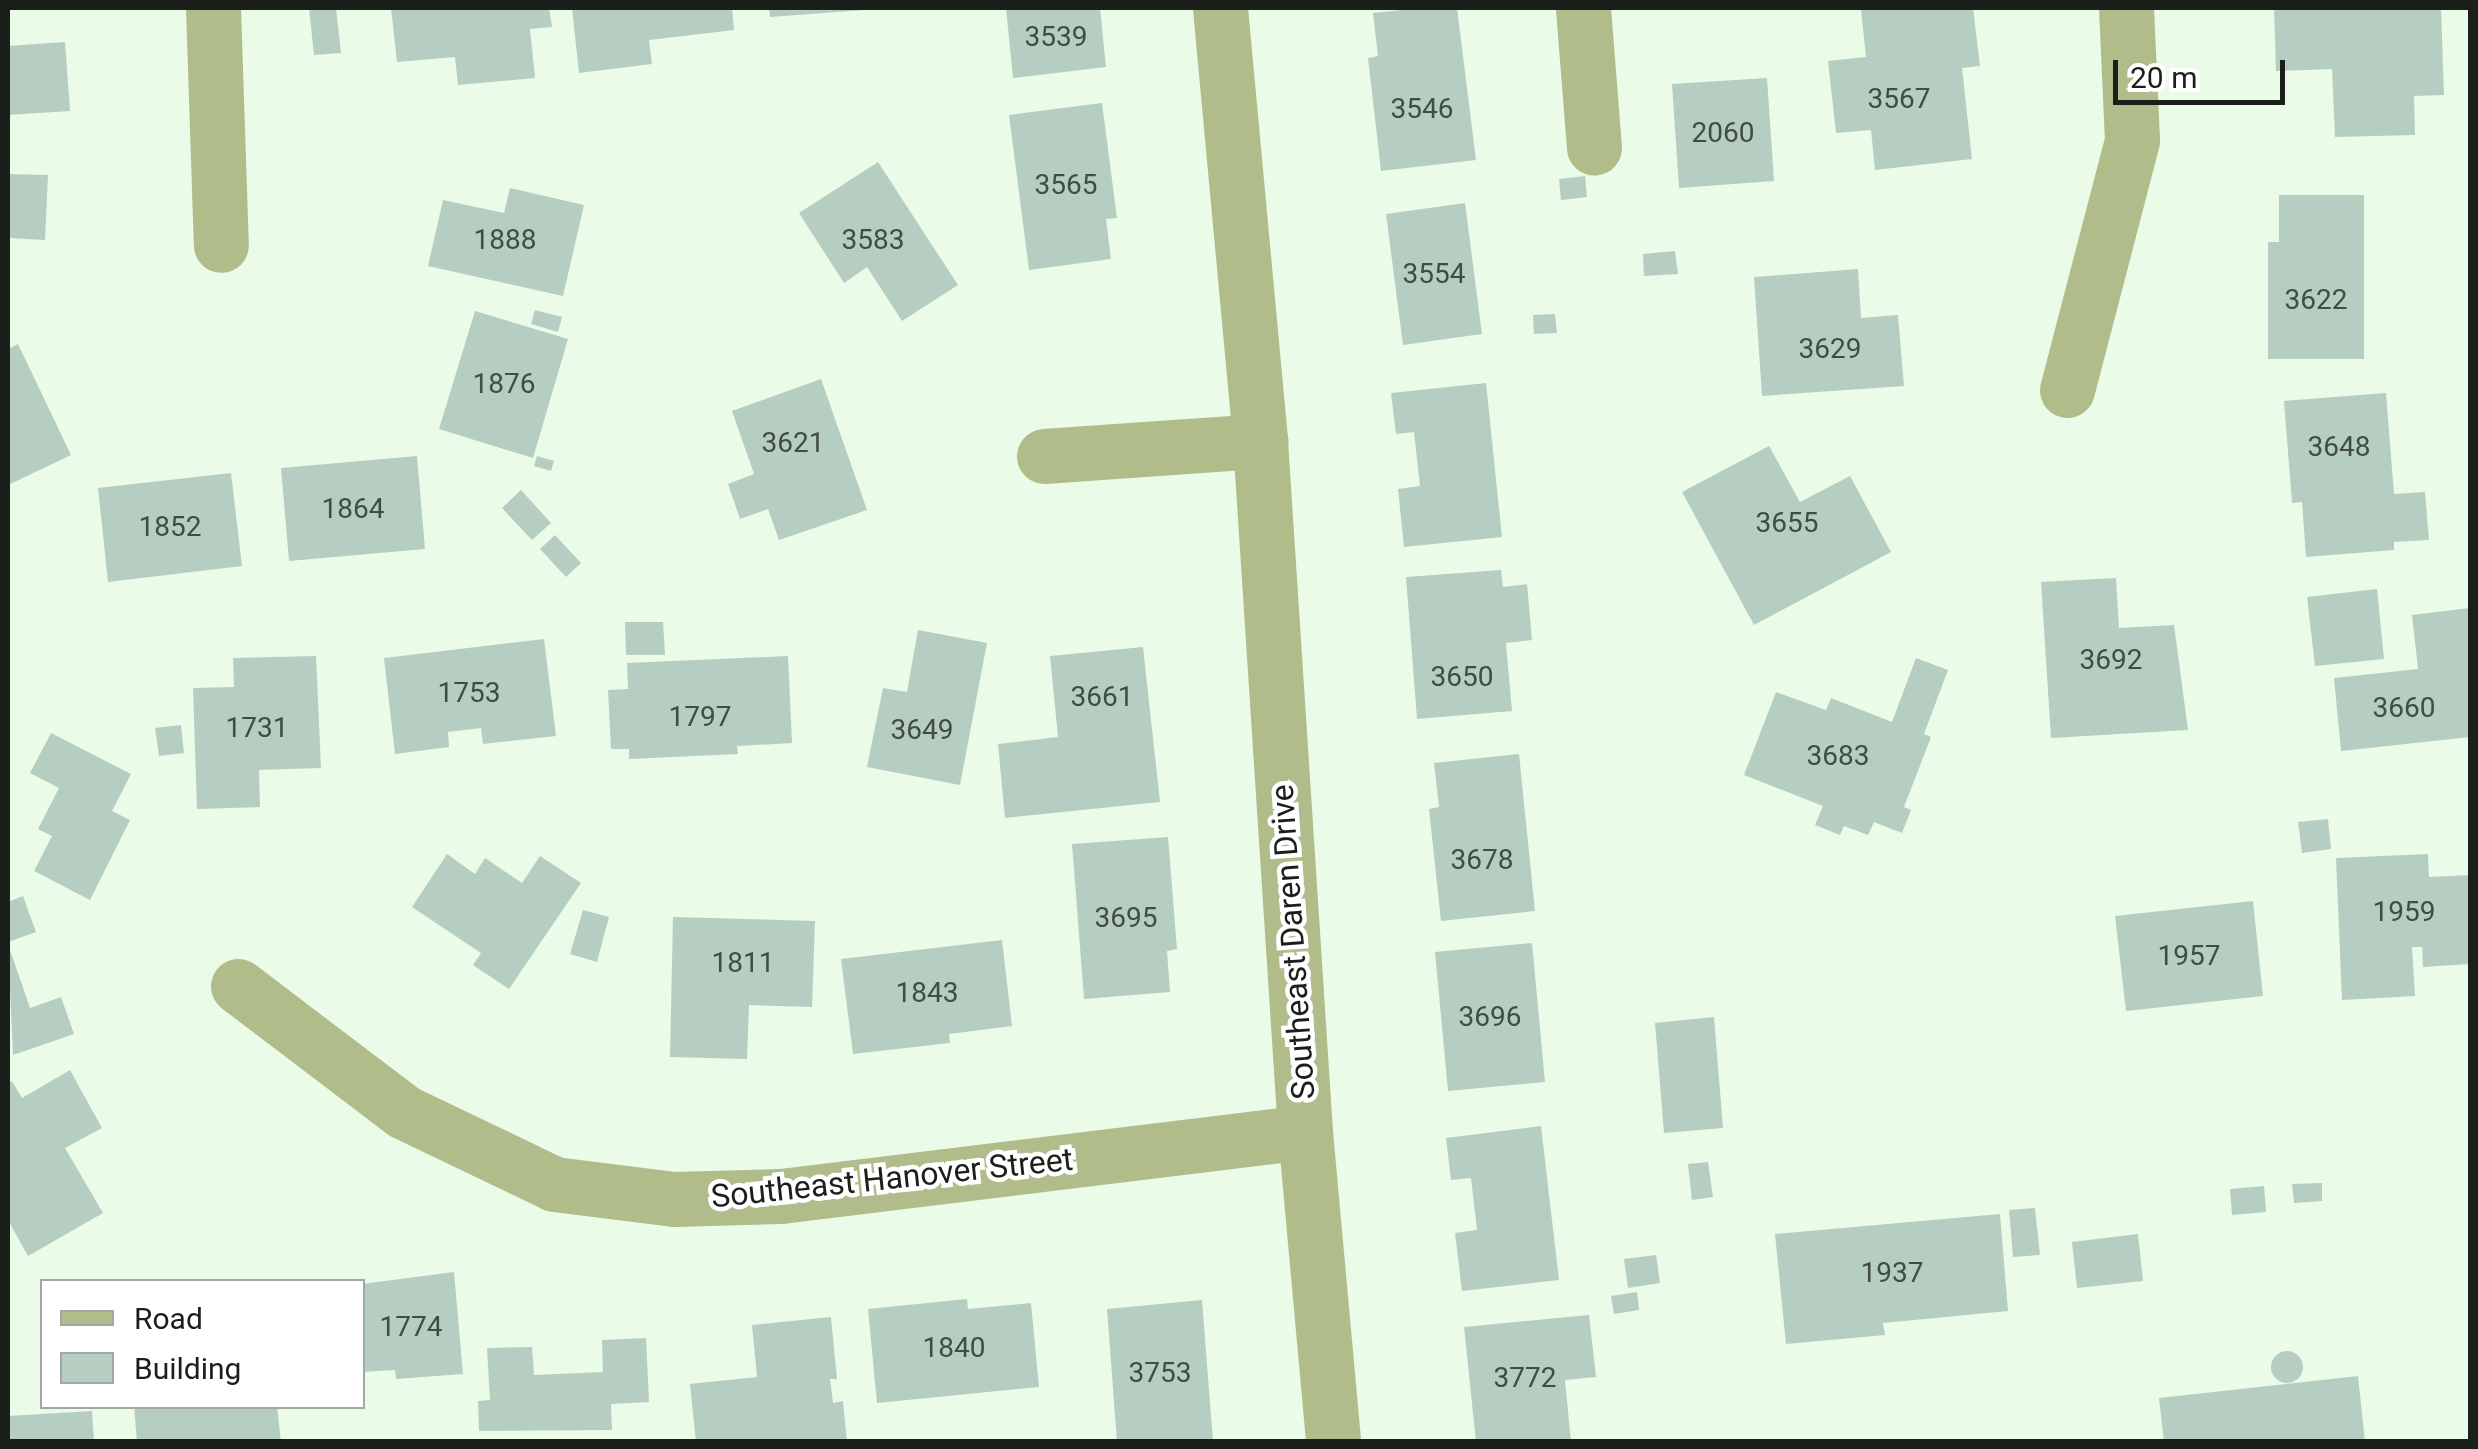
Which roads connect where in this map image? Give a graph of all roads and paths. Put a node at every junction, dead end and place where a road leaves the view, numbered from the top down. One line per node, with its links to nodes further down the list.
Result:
1 (213, 8): 6 (street)
2 (1220, 8): 8 (street, Southeast Daren Drive)
3 (1583, 8): 5 (street)
4 (2126, 8): 7 (street)
5 (1594, 148)
6 (221, 245)
7 (2067, 390)
8 (1260, 441): 9 (street); 11 (street, Southeast Daren Drive)
9 (1044, 456)
10 (238, 986): 11 (street, Southeast Hanover Street)
11 (1305, 1132): 12 (street, Southeast Daren Drive)
12 (1333, 1442)

